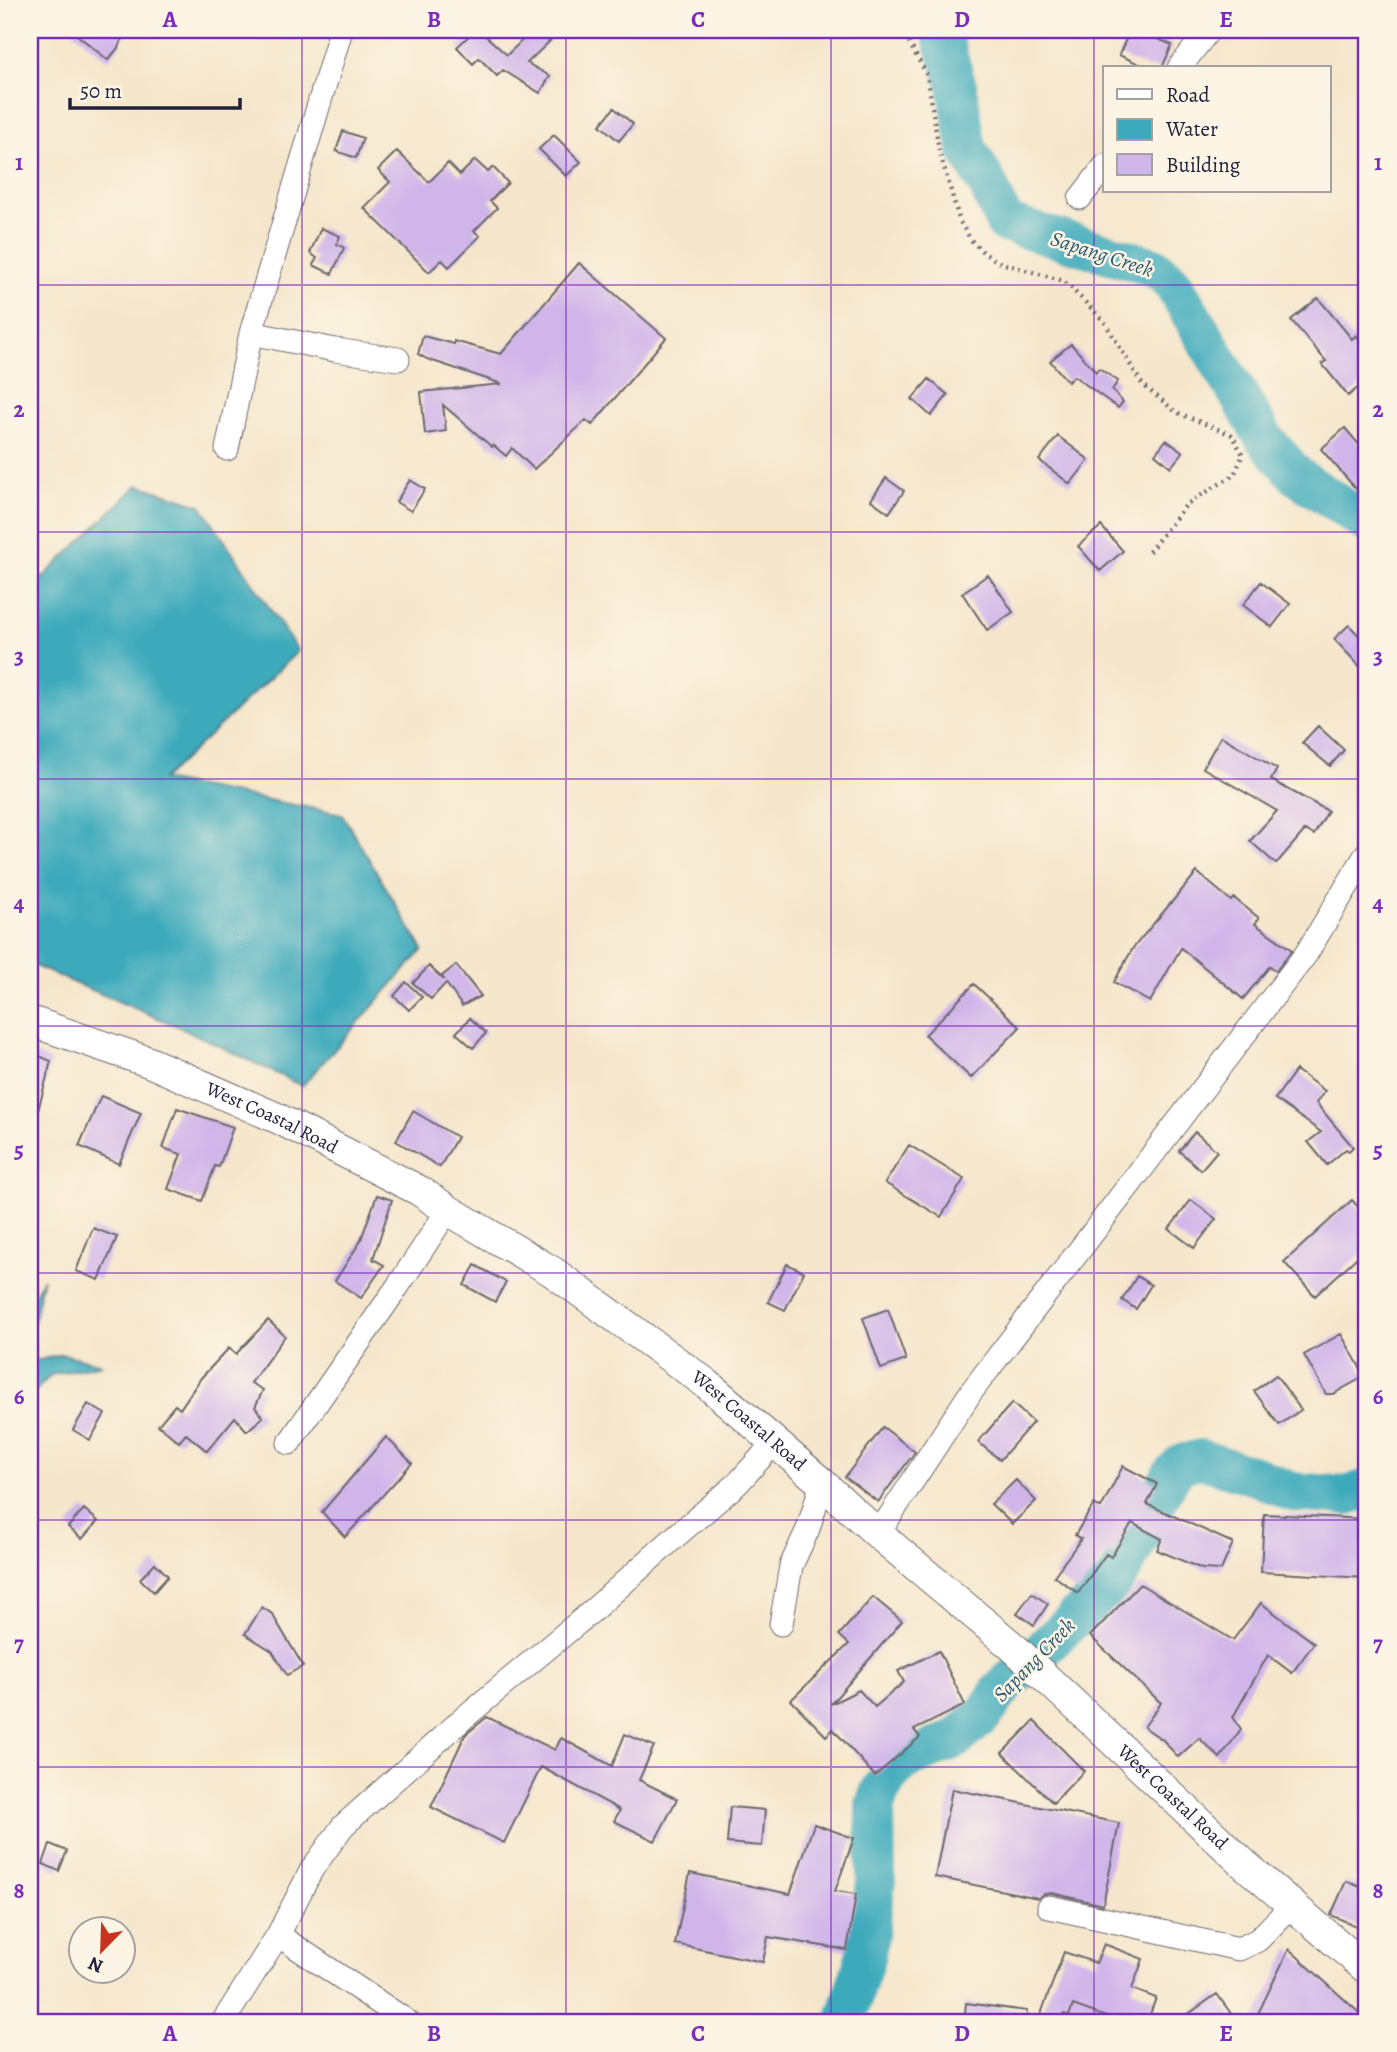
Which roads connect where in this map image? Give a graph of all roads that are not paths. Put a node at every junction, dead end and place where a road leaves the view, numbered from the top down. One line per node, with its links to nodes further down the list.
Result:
1 (341, 30): 6 (street)
2 (1209, 30): 3 (street)
3 (1181, 66)
4 (1103, 169): 5 (street)
5 (1080, 198)
6 (251, 334): 7 (street); 8 (street)
7 (398, 359)
8 (227, 449)
9 (1367, 853): 15 (street)
10 (30, 1021): 11 (main road, West Coastal Road)
11 (448, 1210): 12 (street); 13 (main road, West Coastal Road)
12 (289, 1443)
13 (775, 1443): 14 (main road, West Coastal Road); 19 (street)
14 (822, 1483): 15 (main road, West Coastal Road); 16 (street)
15 (878, 1534): 17 (main road, West Coastal Road)
16 (780, 1624)
17 (1292, 1905): 18 (street); 20 (main road, West Coastal Road)
18 (1049, 1907)
19 (278, 1935): 21 (street); 22 (street)
20 (1367, 1969)
21 (223, 2022)
22 (408, 2022)

